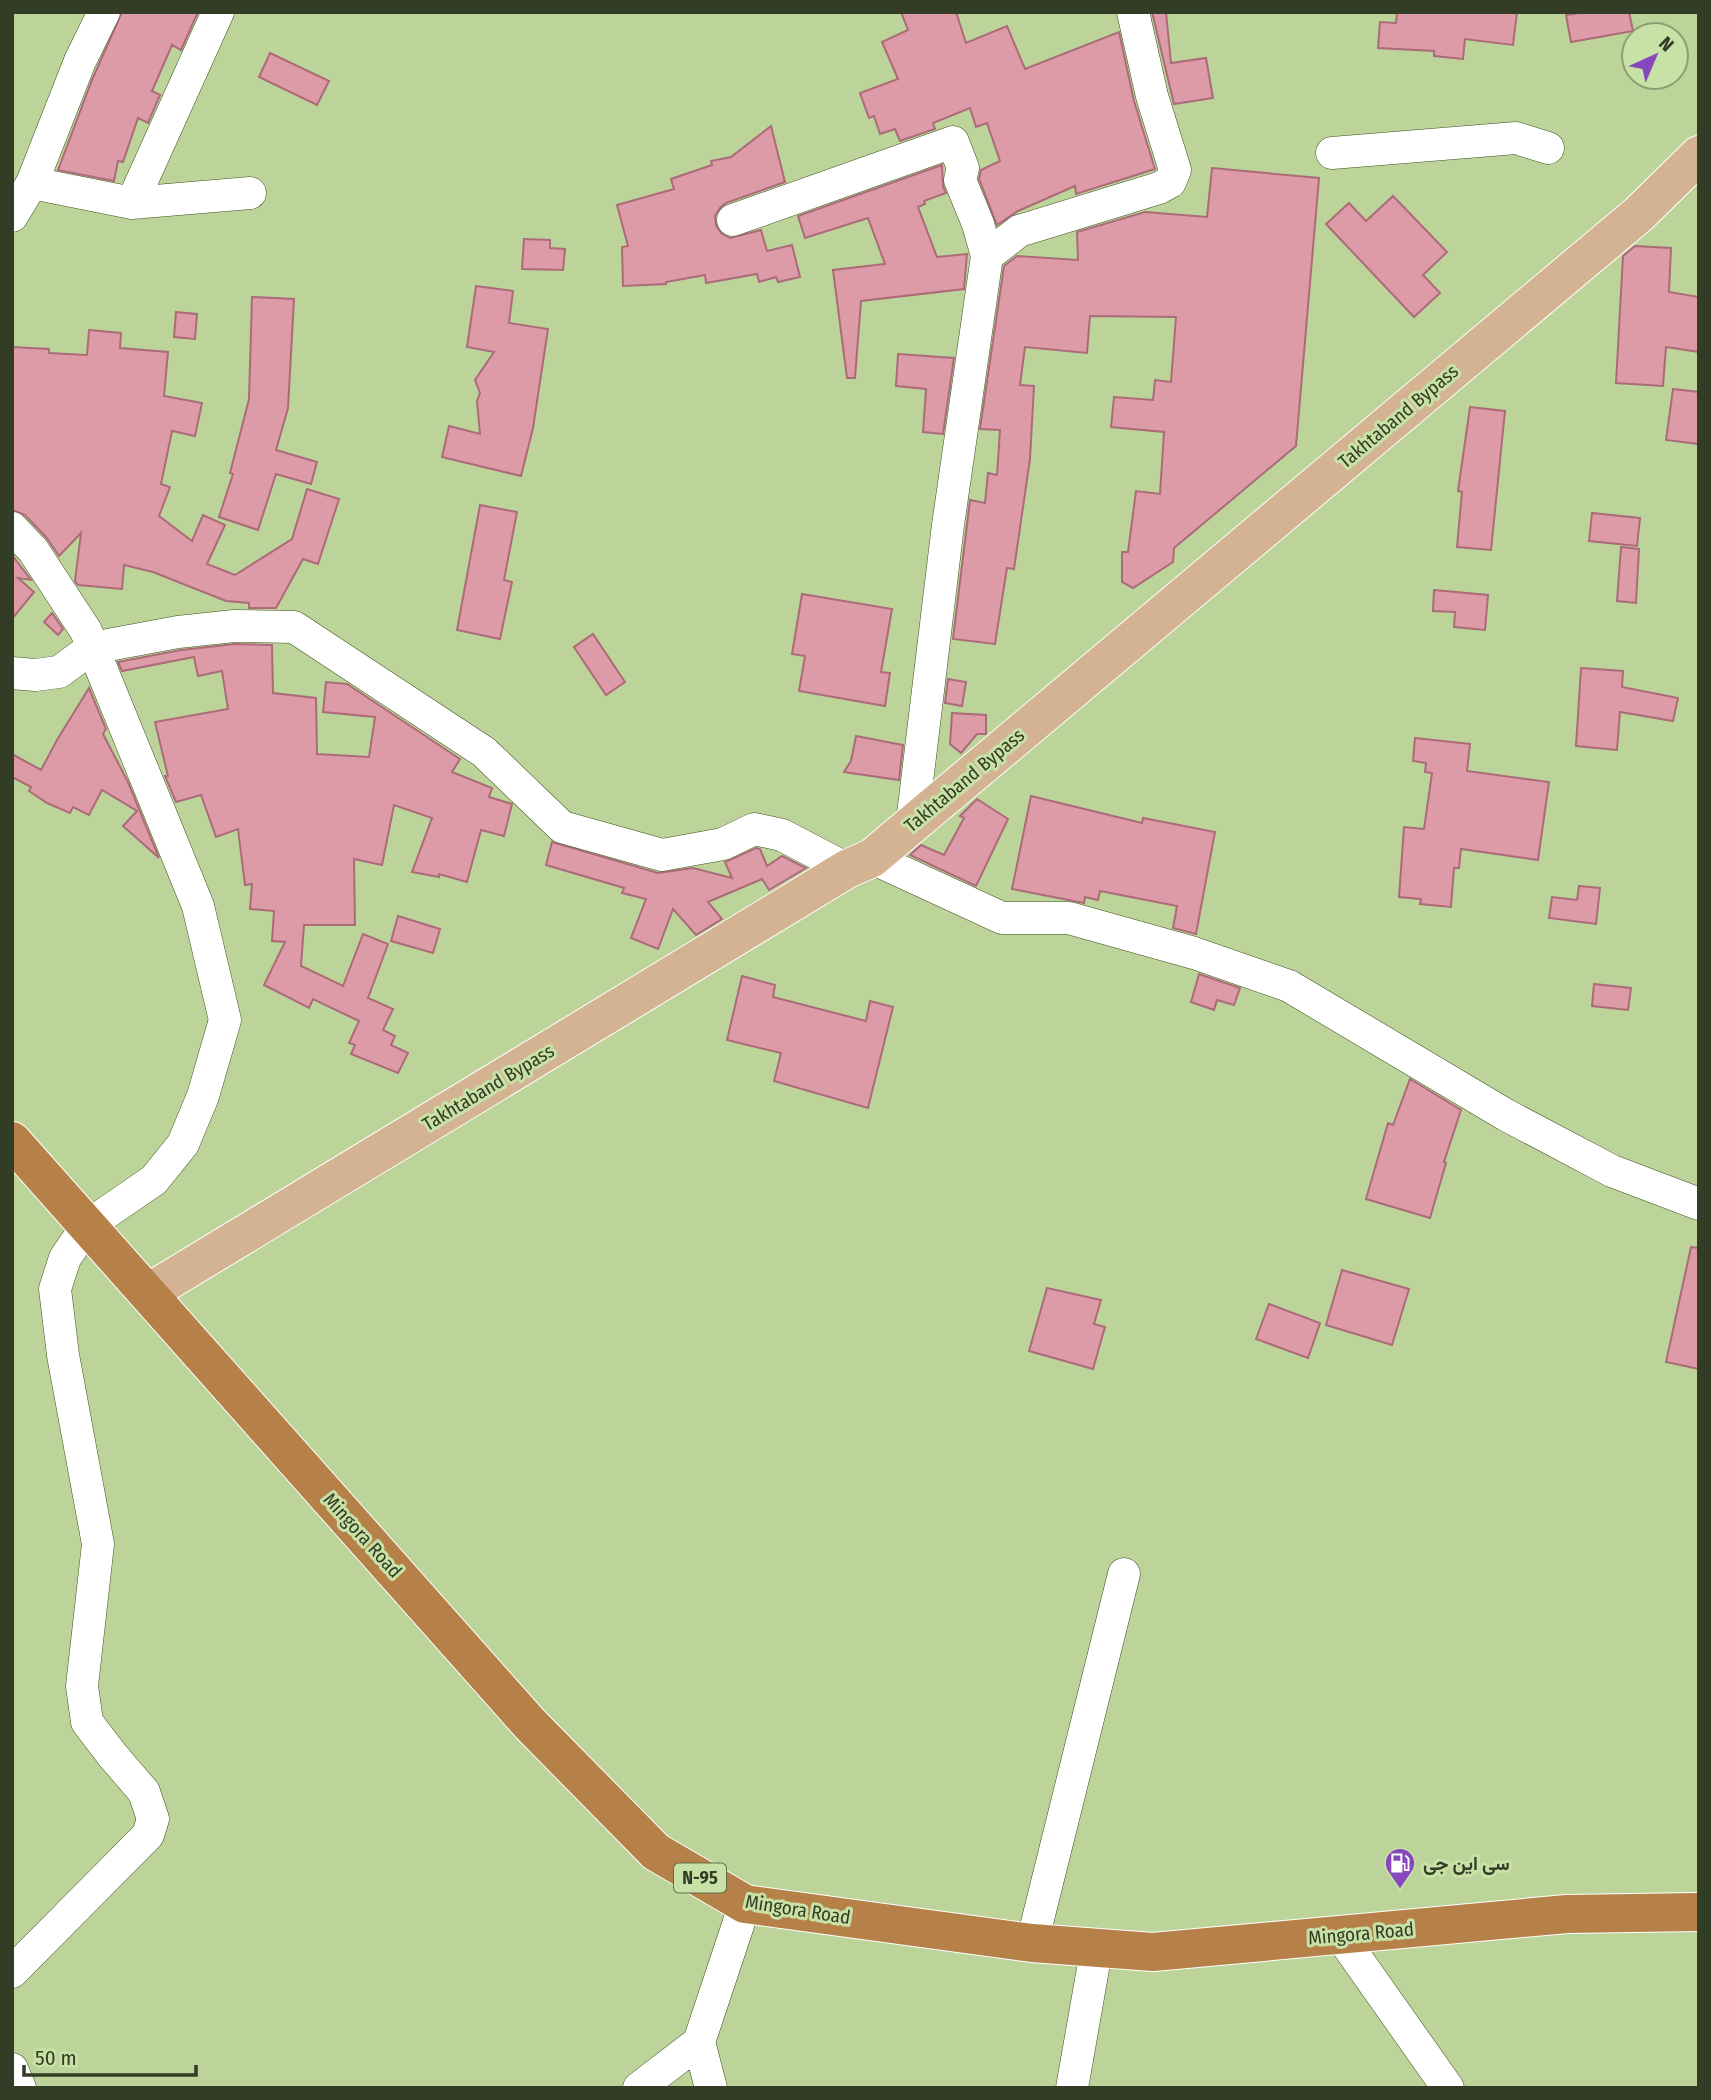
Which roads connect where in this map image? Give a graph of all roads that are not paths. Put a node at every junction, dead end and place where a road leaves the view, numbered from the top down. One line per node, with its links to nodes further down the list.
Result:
1 (104, 12): 7 (street)
2 (218, 12): 9 (street)
3 (1133, 12): 12 (street)
4 (1548, 148): 5 (street)
5 (1332, 153)
6 (1692, 168): 16 (main road, Takhtaband Bypass)
7 (33, 183): 9 (street); 10 (street)
8 (250, 193): 9 (street)
9 (132, 203)
10 (12, 216)
11 (733, 220): 12 (street)
12 (987, 256): 16 (street)
13 (12, 528): 14 (street)
14 (92, 648): 15 (street); 17 (street); 20 (street)
15 (12, 673)
16 (912, 823): 17 (main road, Takhtaband Bypass)
17 (860, 864): 19 (street); 21 (main road, Takhtaband Bypass)
18 (12, 1142): 20 (highway, Mingora Road / N-95)
19 (1699, 1204)
20 (87, 1226): 21 (highway, Mingora Road / N-95); 28 (street)
21 (148, 1293): 23 (highway, Mingora Road / N-95)
22 (1124, 1574): 26 (street)
23 (745, 1904): 26 (highway, Mingora Road / N-95); 29 (street)
24 (1699, 1912): 25 (highway, Mingora Road / N-95)
25 (1340, 1935): 27 (highway, Mingora Road / N-95); 35 (street)
26 (1032, 1943): 27 (highway, Mingora Road / N-95)
27 (1097, 1946): 34 (street)
28 (12, 1972)
29 (699, 2042): 32 (street); 33 (street)
30 (12, 2069): 31 (street)
31 (20, 2088)
32 (639, 2088)
33 (710, 2088)
34 (1072, 2088)
35 (1448, 2088)

